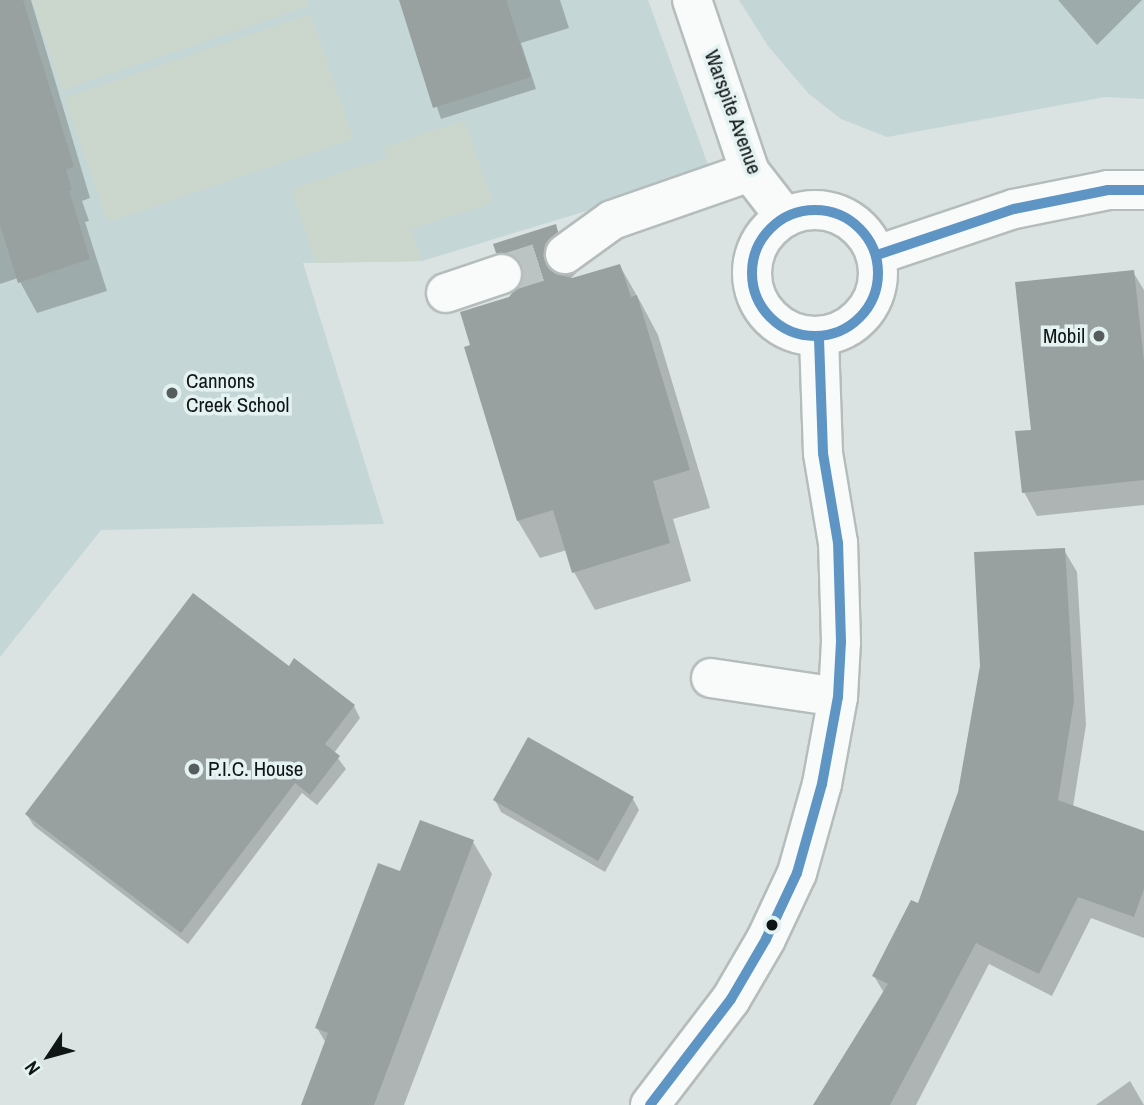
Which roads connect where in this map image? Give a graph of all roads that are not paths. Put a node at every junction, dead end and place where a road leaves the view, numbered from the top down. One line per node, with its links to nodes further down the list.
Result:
1 (692, 0): 2 (main road, Warspite Avenue)
2 (750, 172): 4 (main road, Warspite Avenue); 5 (main road)
3 (1144, 191): 6 (main road)
4 (785, 217): 6 (main road); 9 (main road)
5 (565, 254)
6 (877, 255): 9 (main road)
7 (502, 274): 8 (main road)
8 (446, 293)
9 (819, 337): 11 (main road)
10 (711, 678): 11 (main road)
11 (838, 697): 12 (main road)
12 (650, 1105)

